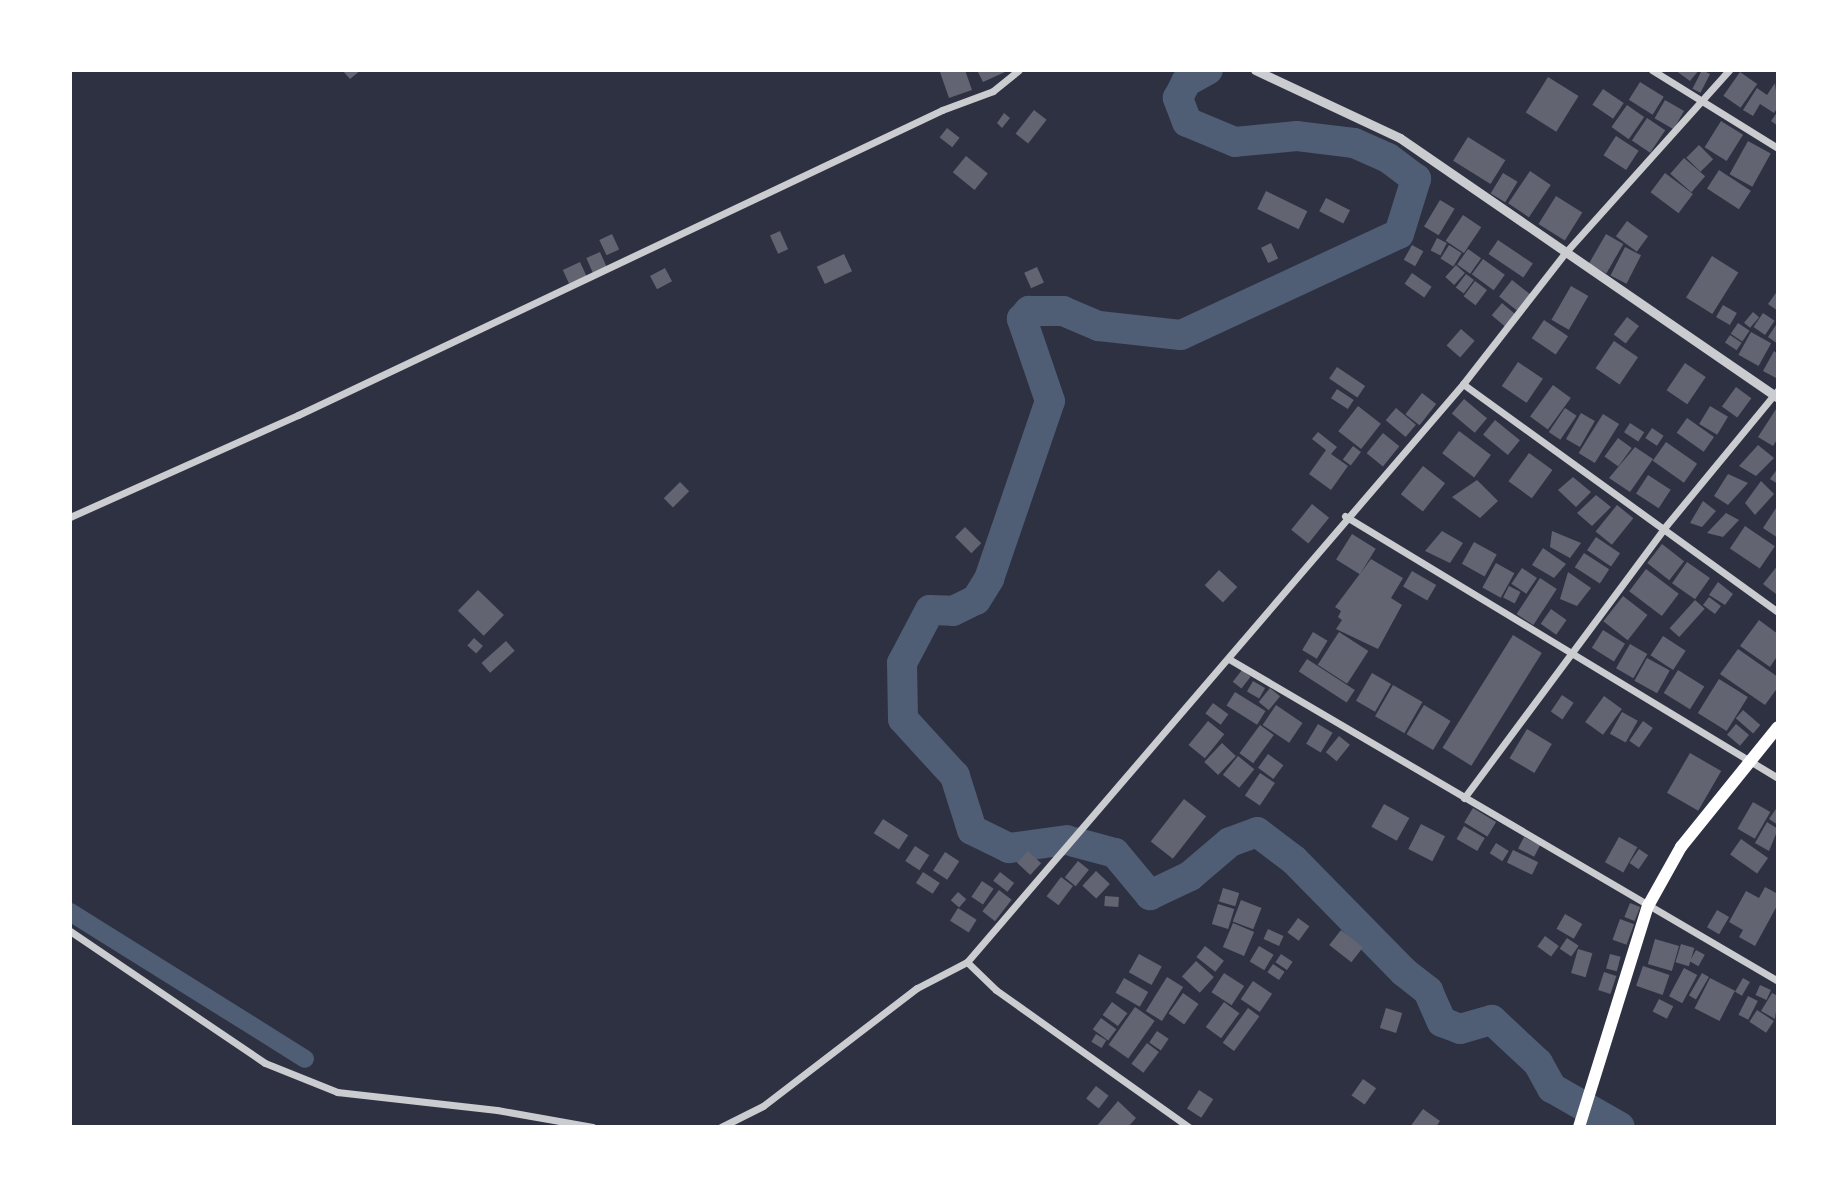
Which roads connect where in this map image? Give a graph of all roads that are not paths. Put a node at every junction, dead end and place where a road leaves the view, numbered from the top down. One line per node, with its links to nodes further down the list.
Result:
1 (1019, 70): 11 (street)
2 (1255, 70): 7 (street)
3 (1652, 70): 5 (street)
4 (1729, 70): 5 (street)
5 (1703, 102): 6 (street); 7 (street)
6 (1778, 148)
7 (1565, 253): 8 (street); 9 (street)
8 (1462, 384): 10 (street); 12 (street)
9 (1776, 394): 12 (street)
10 (1345, 516): 14 (street); 15 (street)
11 (70, 517)
12 (1665, 527): 13 (street); 14 (street)
13 (1778, 612)
14 (1572, 652): 17 (street); 19 (street)
15 (1229, 659): 19 (street); 22 (street)
16 (1778, 727): 17 (main road)
17 (1750, 762): 18 (street); 20 (main road)
18 (1778, 778)
19 (1464, 797): 20 (street)
20 (1648, 906): 23 (street); 27 (main road)
21 (70, 931): 24 (street)
22 (967, 962): 25 (street); 26 (street)
23 (1778, 981)
24 (593, 1127)
25 (721, 1127)
26 (1189, 1127)
27 (1580, 1127)

